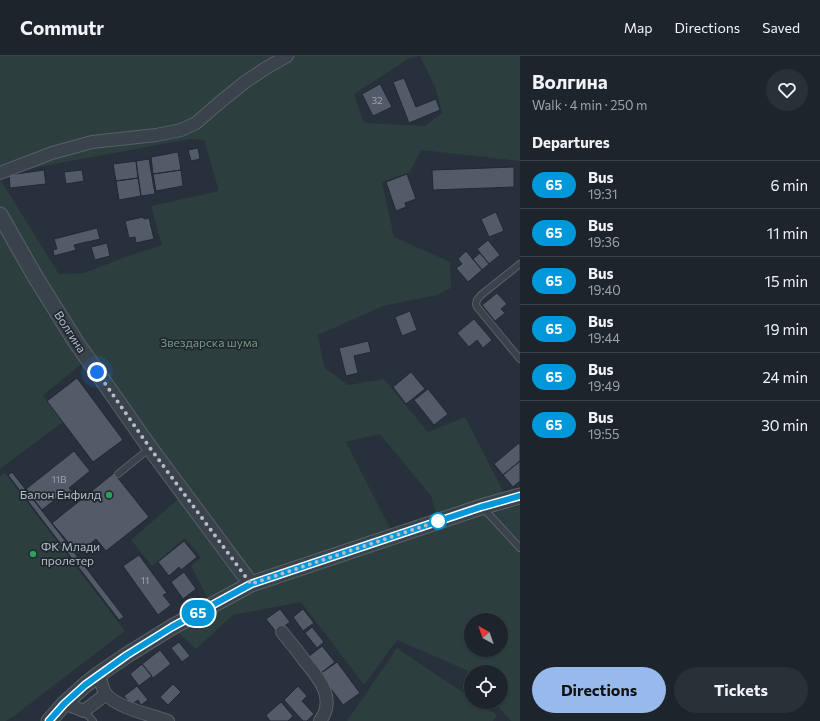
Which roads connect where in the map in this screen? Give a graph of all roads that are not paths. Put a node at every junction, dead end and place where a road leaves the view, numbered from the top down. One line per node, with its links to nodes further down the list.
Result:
1 (287, 56): 2 (street)
2 (0, 173)
3 (0, 215): 6 (street, Волгина)
4 (520, 264): 5 (lane)
5 (520, 359)
6 (150, 448): 7 (lane); 11 (street, Волгина)
7 (118, 474)
8 (520, 496): 9 (street)
9 (481, 507): 10 (lane); 11 (street)
10 (520, 548)
11 (251, 584): 13 (street)
12 (282, 632): 20 (street)
13 (99, 674): 14 (street); 15 (street)
14 (106, 694): 16 (street); 19 (street)
15 (64, 704): 16 (street); 17 (street)
16 (84, 711): 18 (lane)
17 (49, 721)
18 (93, 721)
19 (168, 721)
20 (320, 721)

